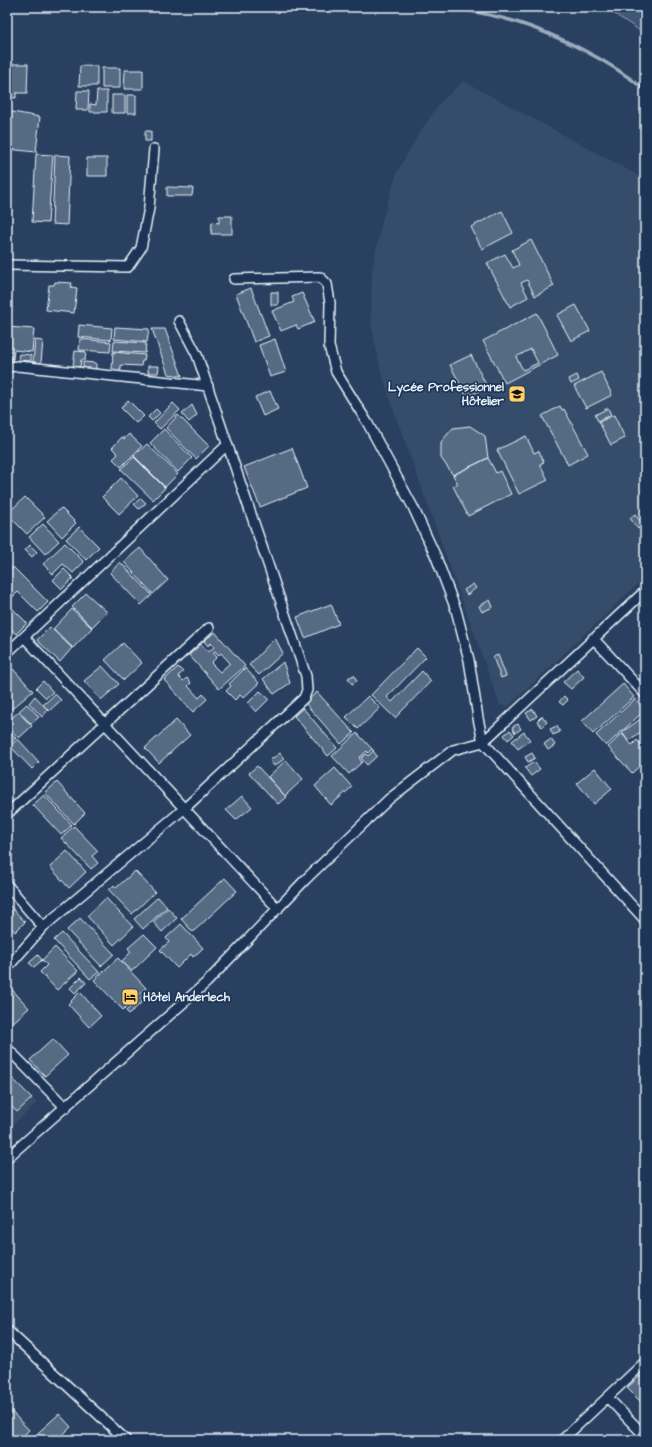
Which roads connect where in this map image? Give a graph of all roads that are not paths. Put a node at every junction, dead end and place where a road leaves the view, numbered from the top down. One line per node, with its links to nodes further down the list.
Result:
1 (154, 149): 2 (street)
2 (7, 265)
3 (234, 279): 15 (street)
4 (179, 321): 6 (street)
5 (7, 367): 6 (street)
6 (208, 386): 7 (street)
7 (227, 445): 10 (street); 16 (street)
8 (645, 591): 11 (street)
9 (208, 628): 14 (street)
10 (24, 637): 12 (street); 14 (street)
11 (593, 638): 13 (street); 15 (street)
12 (7, 653)
13 (645, 694)
14 (105, 724): 16 (street); 17 (street)
15 (484, 742): 19 (street); 20 (street)
16 (185, 808): 19 (street); 21 (street)
17 (7, 814)
18 (7, 885): 21 (street)
19 (278, 909): 24 (street)
20 (645, 920)
21 (43, 927): 22 (street)
22 (7, 968)
23 (7, 1048): 24 (street)
24 (66, 1108): 25 (street)
25 (7, 1158)
26 (7, 1330): 30 (street)
27 (645, 1362): 28 (street)
28 (608, 1398): 29 (street); 31 (street)
29 (645, 1436)
30 (126, 1440)
31 (562, 1440)

